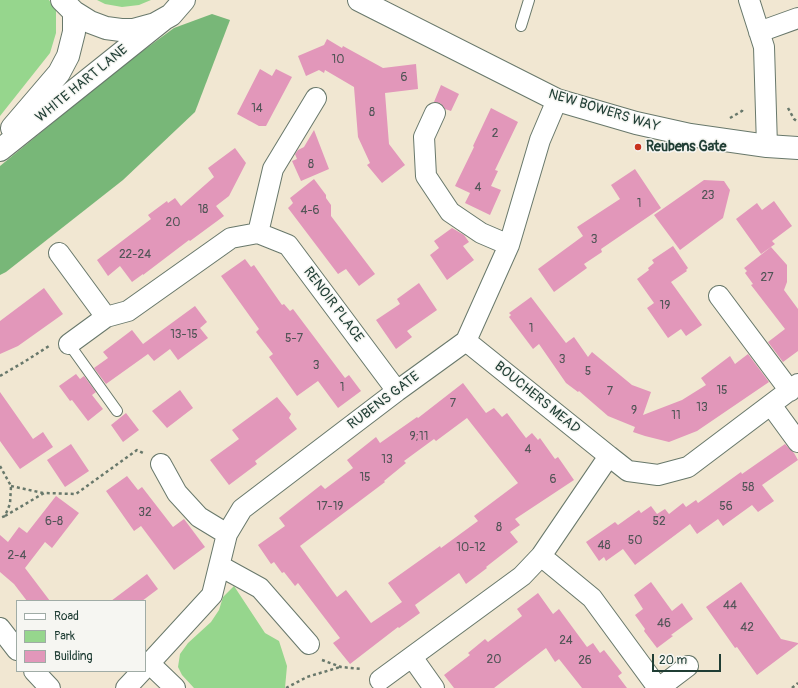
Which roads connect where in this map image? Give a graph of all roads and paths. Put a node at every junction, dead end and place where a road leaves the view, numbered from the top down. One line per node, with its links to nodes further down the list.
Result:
1 (184, 0): 7 (street)
2 (359, 0): 11 (street, NEW BOWERS WAY)
3 (529, 0): 8 (lane)
4 (749, 0): 9 (street)
5 (68, 6): 7 (street); 17 (street, WHITE HART LANE)
6 (798, 18): 9 (street)
7 (164, 19): 20 (street, WHITE HART LANE)
8 (521, 26)
9 (759, 32): 18 (street)
10 (316, 98): 21 (street)
11 (557, 100): 18 (street, NEW BOWERS WAY); 22 (street, RUBENS GATE)
12 (745, 105): 15 (path)
13 (788, 106): 16 (path)
14 (435, 113): 22 (street)
15 (728, 119)
16 (798, 122)
17 (0, 142)
18 (766, 146): 19 (street, NEW BOWERS WAY)
19 (798, 148)
20 (0, 150)
21 (258, 233): 25 (street); 31 (street, RENOIR PLACE)
22 (509, 245): 26 (street, RUBENS GATE)
23 (59, 253): 25 (street)
24 (719, 296): 30 (street, BOUCHERS MEAD)
25 (106, 316): 27 (street)
26 (466, 341): 31 (street, RUBENS GATE); 35 (street, BOUCHERS MEAD)
27 (69, 344): 33 (lane)
28 (49, 346): 29 (path)
29 (0, 376)
30 (794, 387): 32 (street, BOUCHERS MEAD)
31 (397, 391): 42 (street, RUBENS GATE)
32 (771, 404): 34 (street); 35 (street, BOUCHERS MEAD)
33 (117, 411)
34 (798, 442)
35 (609, 456): 43 (street)
36 (161, 464): 39 (path); 42 (street)
37 (0, 466): 38 (path)
38 (11, 486): 39 (path); 40 (path)
39 (44, 493): 40 (path)
40 (4, 516): 41 (path)
41 (0, 518)
42 (227, 534): 44 (street, RUBENS GATE)
43 (541, 556): 48 (street); 61 (street)
44 (220, 566): 46 (street); 51 (street, RUBENS GATE)
45 (0, 628): 47 (street)
46 (309, 644)
47 (16, 649)
48 (412, 657): 54 (street); 60 (street)
49 (688, 666): 61 (street)
50 (341, 667): 59 (path)
51 (146, 668): 58 (street)
52 (35, 672): 56 (street)
53 (142, 672): 57 (street, RUBENS GATE)
54 (380, 680)
55 (798, 683): 62 (path)
56 (50, 688)
57 (126, 688)
58 (175, 688)
59 (286, 688)
60 (434, 688)
61 (658, 688)
62 (792, 688)

